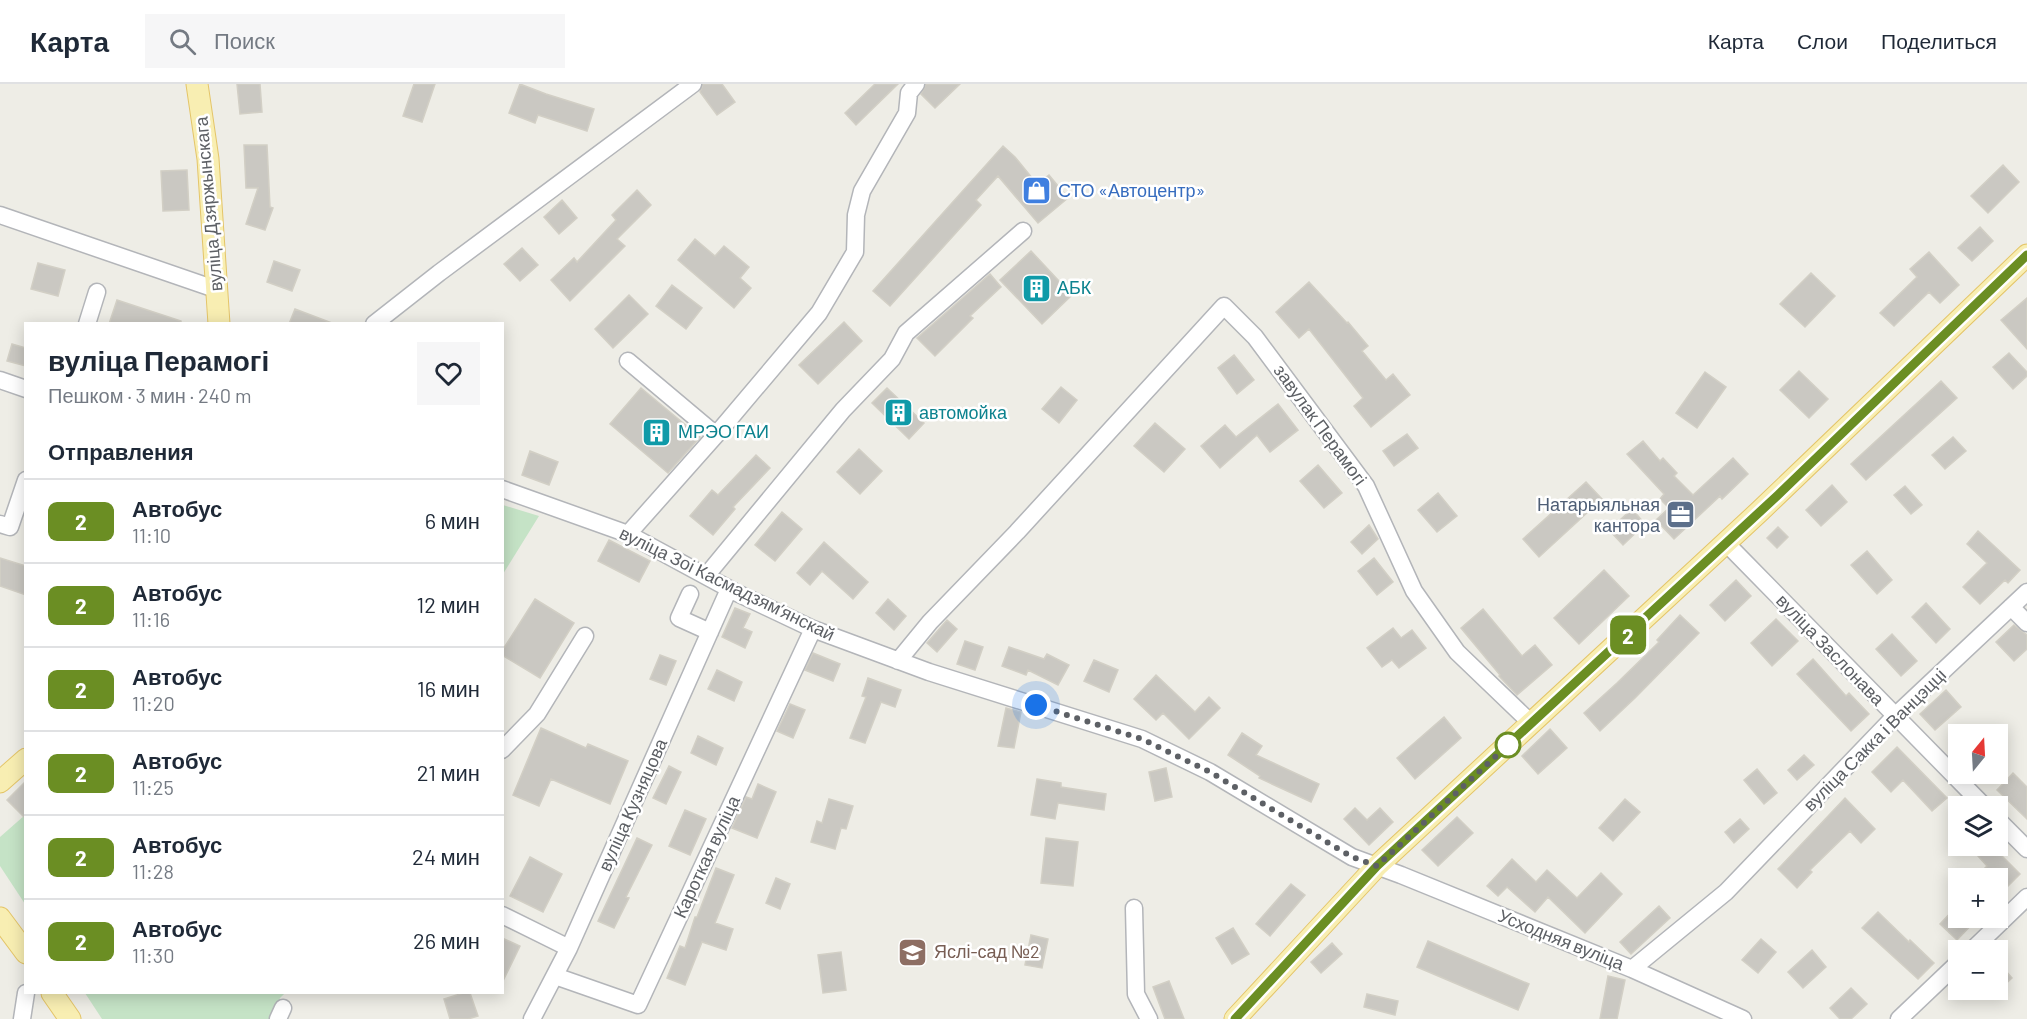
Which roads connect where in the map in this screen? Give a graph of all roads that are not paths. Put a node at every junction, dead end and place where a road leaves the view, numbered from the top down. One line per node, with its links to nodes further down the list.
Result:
1 (196, 84): 7 (main road, вуліца Дзяржынскага)
2 (693, 84): 11 (street)
3 (916, 84): 15 (street)
4 (0, 215): 7 (street)
5 (1023, 231): 21 (street)
6 (2027, 255): 20 (main road)
7 (218, 290): 10 (main road, вуліца Дзяржынскага)
8 (97, 292): 9 (street)
9 (88, 322)
10 (219, 322)
11 (377, 322)
12 (628, 361): 15 (street)
13 (0, 380): 14 (street)
14 (24, 388)
15 (716, 435): 19 (street)
16 (24, 486): 18 (street)
17 (504, 490): 19 (street, вуліца Зоі Касмадзямʼянскай)
18 (0, 524)
19 (628, 534): 21 (street, вуліца Зоі Касмадзямʼянскай)
20 (1726, 543): 31 (street, вуліца Заслонава); 32 (main road)
21 (706, 576): 22 (street, вуліца Зоі Касмадзямʼянскай)
22 (729, 589): 27 (street, вуліца Зоі Касмадзямʼянскай); 28 (street, вуліца Кузняцова)
23 (2027, 592): 25 (street, вуліца Сакка і Ванцэцці)
24 (690, 594): 28 (street)
25 (2011, 607): 26 (street); 31 (street, вуліца Сакка і Ванцэцці)
26 (2027, 623)
27 (813, 630): 30 (street, вуліца Зоі Касмадзямʼянскай); 49 (street, Кароткая вуліца)
28 (710, 632): 45 (street, вуліца Кузняцова)
29 (585, 636): 33 (street)
30 (898, 661): 32 (street, завулак Перамогі); 39 (street, вуліца Зоі Касмадзямʼянскай)
31 (1895, 716): 36 (street, вуліца Заслонава); 47 (street, вуліца Сакка і Ванцэцці)
32 (1532, 724): 39 (main road)
33 (504, 748)
34 (24, 761): 35 (main road)
35 (0, 782)
36 (1974, 796)
37 (2008, 830): 38 (street)
38 (2027, 849)
39 (1377, 866): 47 (street, Усходняя вуліца); 57 (main road)
40 (2027, 897): 44 (street)
41 (1134, 908): 56 (street)
42 (504, 916): 45 (street)
43 (0, 918): 46 (main road)
44 (1982, 940)
45 (569, 948): 49 (street, вуліца Кузняцова)
46 (24, 950)
47 (1632, 969): 52 (street, Усходняя вуліца)
48 (1948, 972): 58 (street)
49 (555, 976): 55 (street, вуліца Кузняцова)
50 (26, 994): 53 (street)
51 (53, 994): 54 (main road)
52 (1735, 1018)
53 (22, 1019)
54 (70, 1019)
55 (532, 1019)
56 (1149, 1019)
57 (1235, 1019)
58 (1899, 1019)

